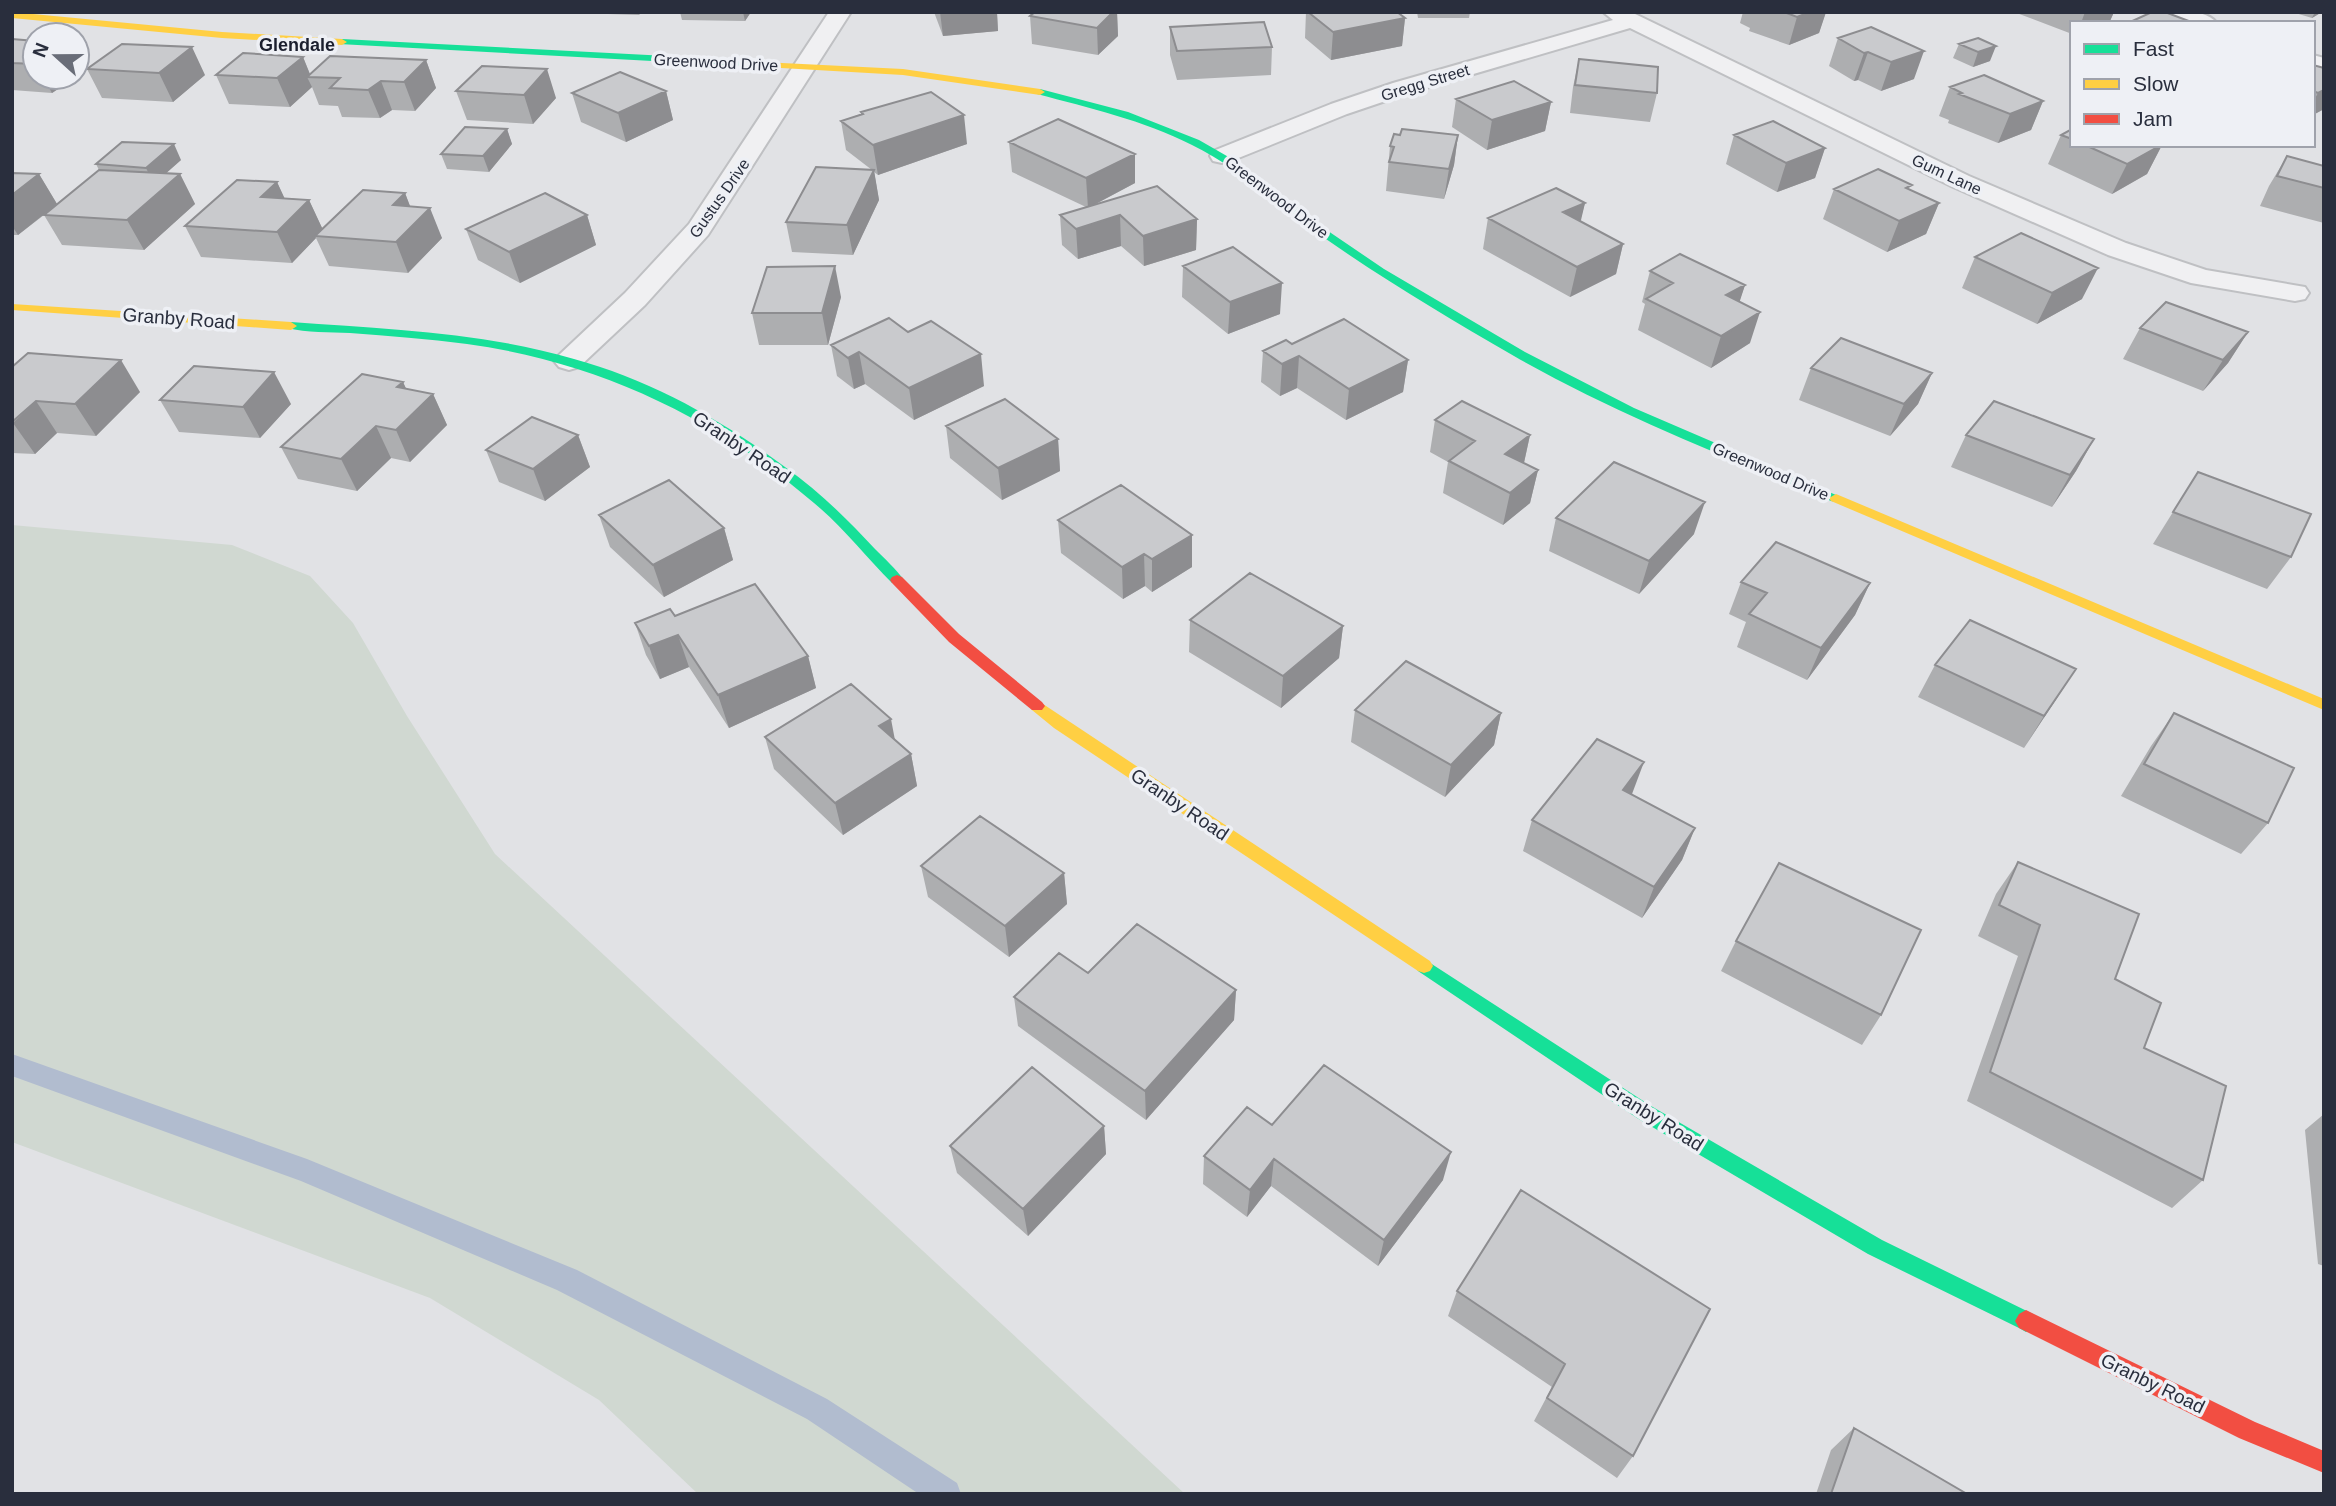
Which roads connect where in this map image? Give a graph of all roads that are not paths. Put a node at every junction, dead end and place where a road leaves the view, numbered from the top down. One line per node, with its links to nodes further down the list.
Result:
1 (840, 12): 6 (street, Gustus Drive)
2 (2179, 12): 5 (street)
3 (12, 15): 6 (street, Greenwood Drive)
4 (1623, 17): 7 (street, Gregg Street); 8 (street, Gum Lane)
5 (2202, 21)
6 (803, 67): 7 (street, Greenwood Drive); 10 (street, Gustus Drive)
7 (1222, 156): 11 (street, Greenwood Drive)
8 (2295, 293)
9 (12, 307): 10 (street, Granby Road)
10 (569, 361): 12 (street, Granby Road)
11 (2324, 705)
12 (2324, 1462)

